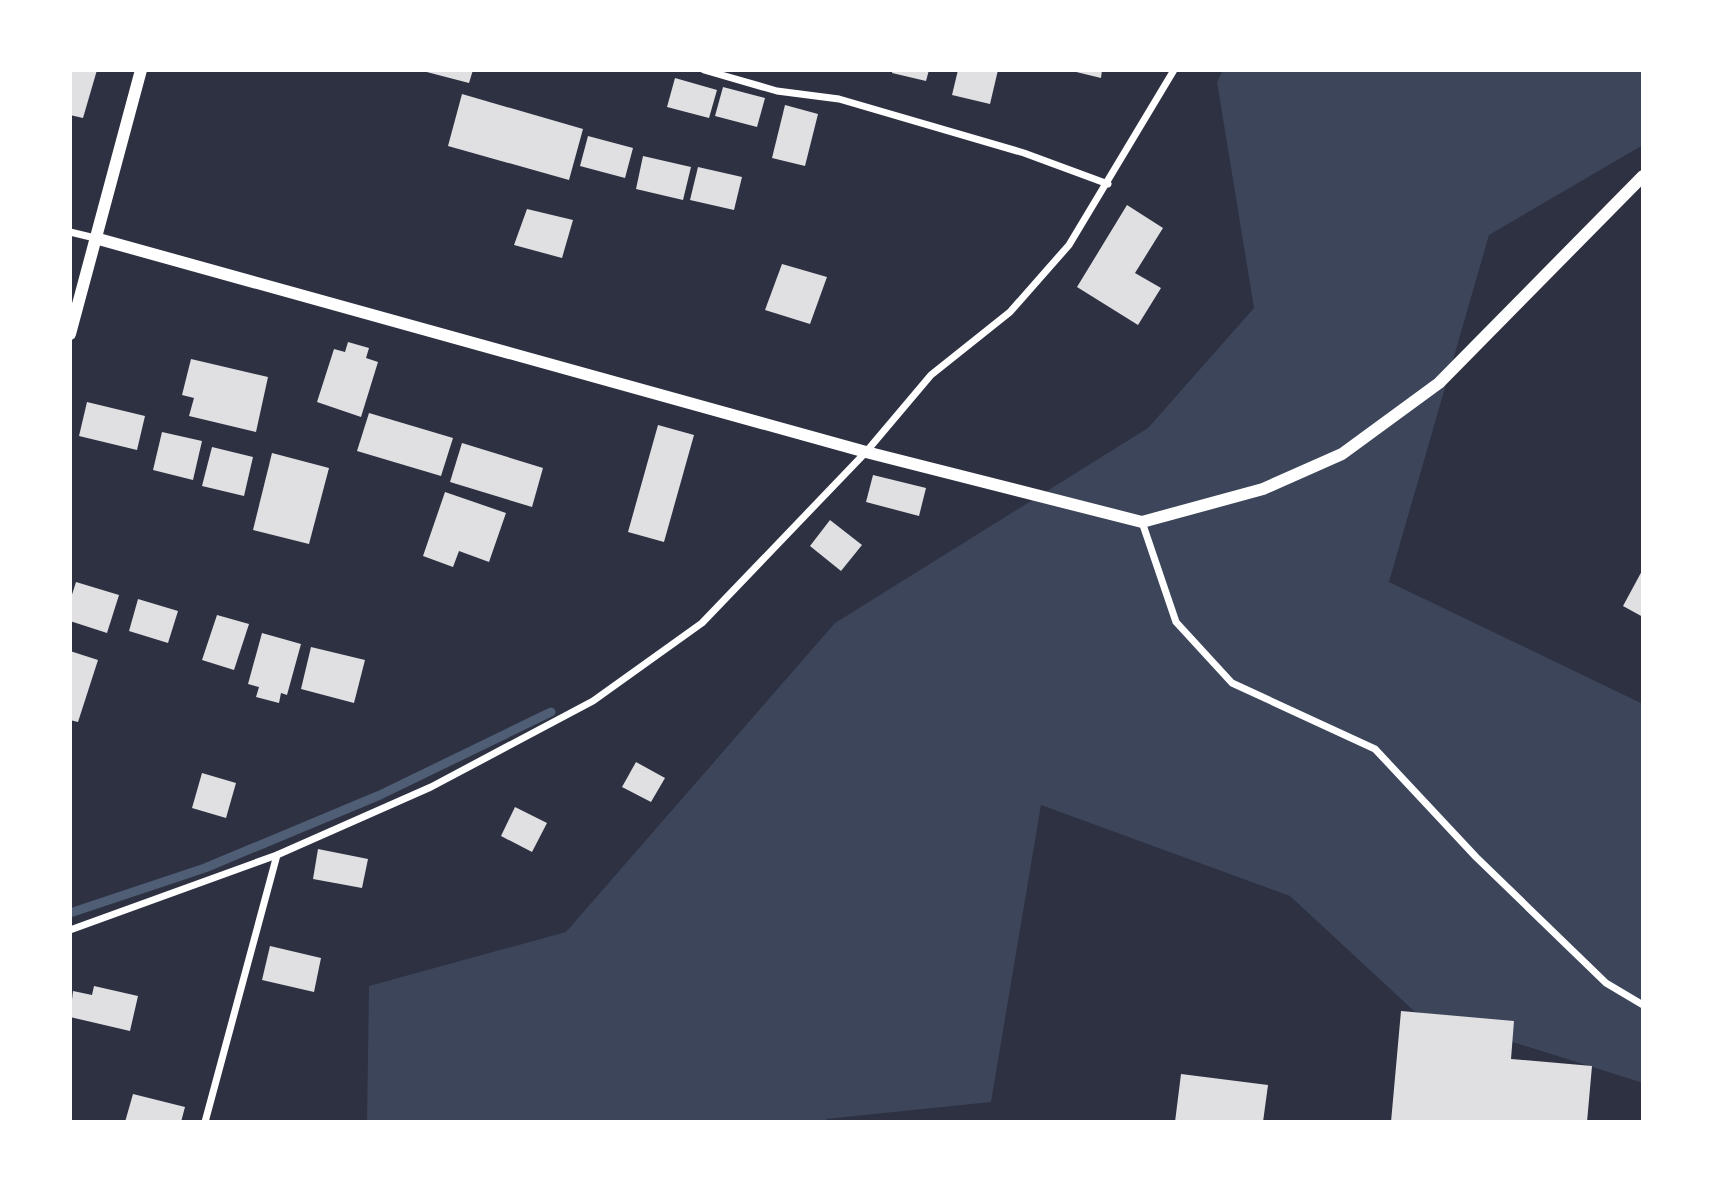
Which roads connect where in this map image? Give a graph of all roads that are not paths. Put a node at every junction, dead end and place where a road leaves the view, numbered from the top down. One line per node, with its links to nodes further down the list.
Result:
1 (141, 70): 7 (street)
2 (704, 70): 5 (street)
3 (1174, 70): 5 (street)
4 (1643, 176): 10 (street)
5 (1108, 184): 9 (street)
6 (70, 232): 7 (street)
7 (95, 238): 8 (street); 9 (street)
8 (70, 334)
9 (866, 452): 10 (street); 11 (street)
10 (1142, 522): 13 (street)
11 (277, 855): 12 (street); 14 (street)
12 (70, 930)
13 (1643, 1005)
14 (205, 1122)

